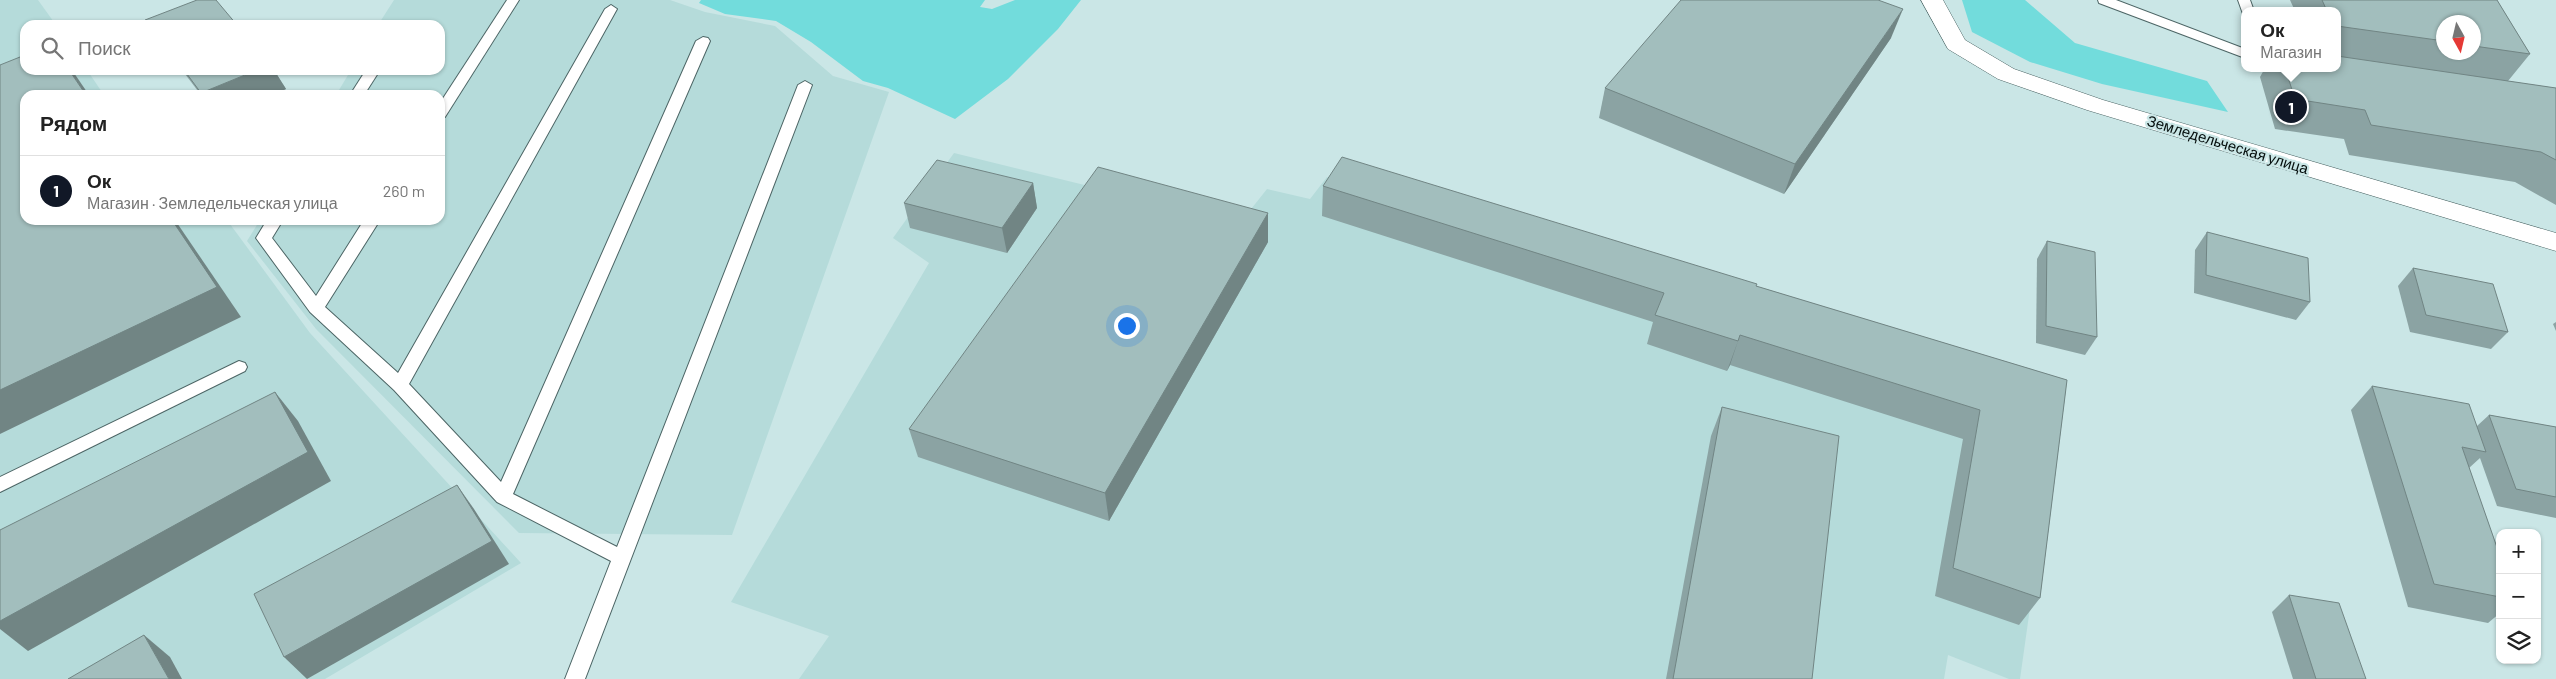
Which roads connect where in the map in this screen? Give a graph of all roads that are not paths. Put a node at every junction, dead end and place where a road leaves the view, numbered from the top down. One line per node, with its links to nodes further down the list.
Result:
1 (513, 0): 10 (lane)
2 (1932, 0): 13 (street, Земледельческая улица)
3 (2104, 0): 6 (lane)
4 (611, 9): 16 (lane)
5 (703, 42): 18 (lane)
6 (2241, 52)
7 (370, 75): 9 (lane)
8 (805, 85): 19 (lane)
9 (360, 90)
10 (445, 106)
11 (272, 225): 14 (lane)
12 (369, 225): 14 (lane)
13 (2556, 242)
14 (316, 308): 16 (lane)
15 (239, 368): 17 (lane)
16 (400, 385): 18 (lane)
17 (0, 485)
18 (504, 497): 19 (lane)
19 (622, 558): 20 (lane)
20 (575, 679)

